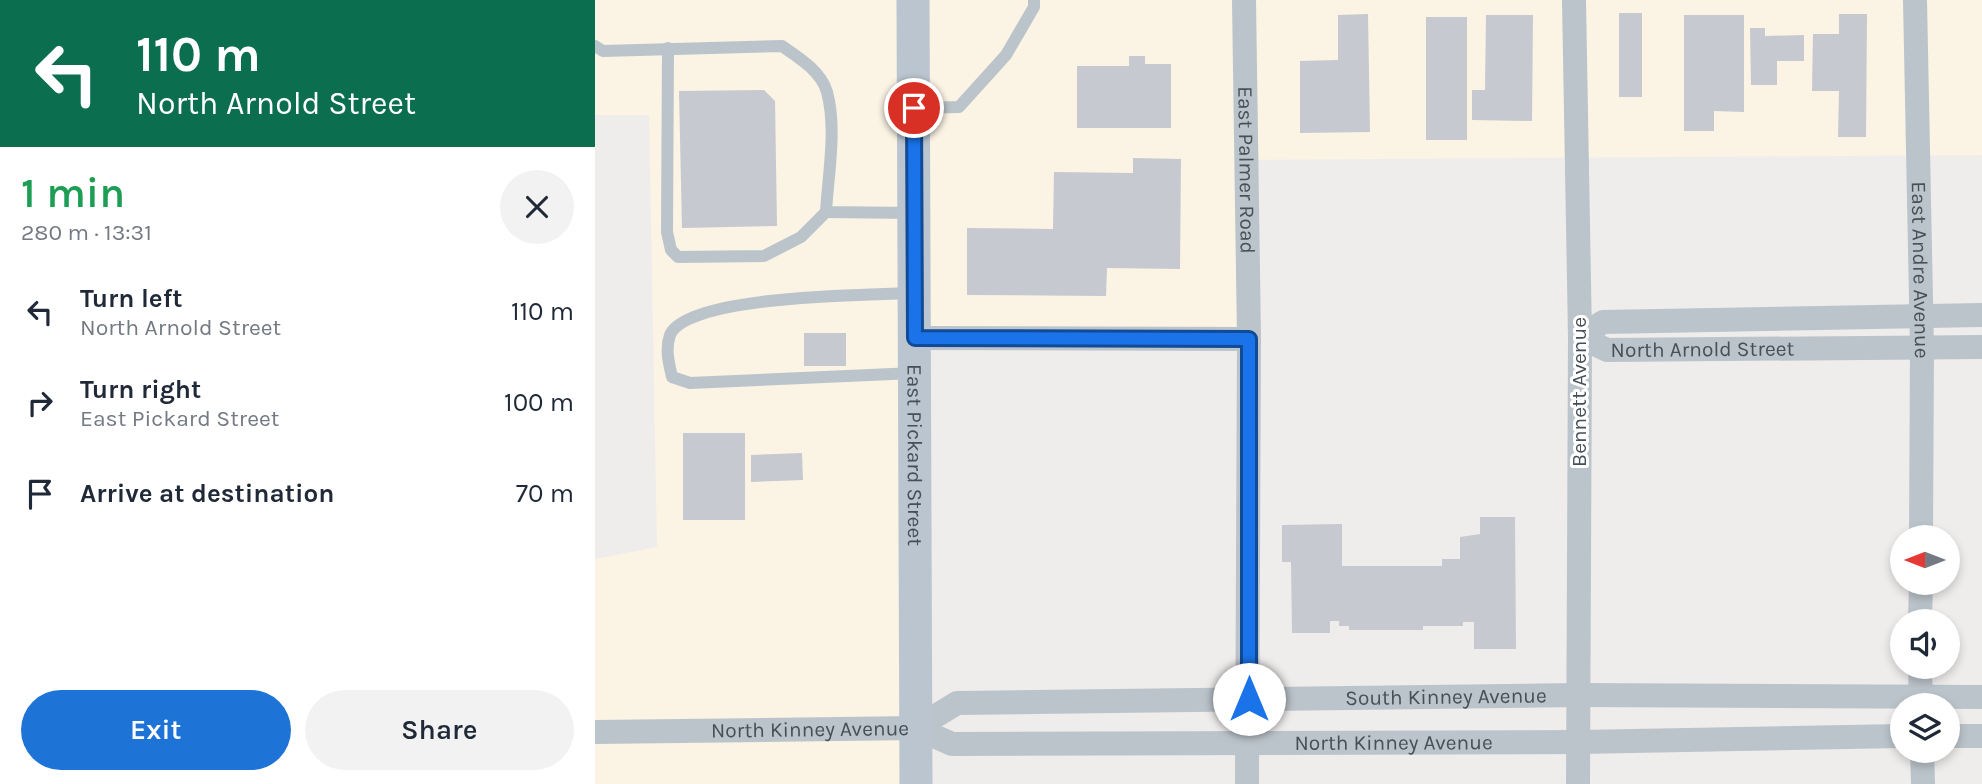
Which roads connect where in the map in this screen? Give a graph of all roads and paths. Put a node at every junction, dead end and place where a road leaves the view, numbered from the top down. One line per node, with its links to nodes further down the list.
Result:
1 (913, 0): 8 (main road, East Pickard Street)
2 (1034, 0): 8 (lane)
3 (1244, 0): 16 (street, East Palmer Road)
4 (1574, 0): 14 (street, Bennett Avenue)
5 (1915, 0): 12 (street, East Andre Avenue)
6 (595, 46): 7 (lane)
7 (668, 48): 9 (lane); 9 (lane)
8 (914, 108): 10 (main road, East Pickard Street)
9 (826, 212): 10 (lane)
10 (915, 213): 11 (main road, East Pickard Street)
11 (915, 293): 15 (main road, East Pickard Street); 19 (lane)
12 (1921, 315): 13 (street, North Arnold Street); 14 (street, North Arnold Street); 18 (street, East Andre Avenue)
13 (1982, 315)
14 (1580, 337): 18 (street, North Arnold Street); 21 (street, Bennett Avenue)
15 (915, 338): 16 (street); 19 (main road, East Pickard Street)
16 (1249, 339): 24 (street, East Palmer Road)
17 (1982, 347): 18 (street, North Arnold Street)
18 (1922, 348): 20 (street, East Andre Avenue)
19 (915, 373): 26 (main road, East Pickard Street)
20 (1921, 525)
21 (1577, 695): 24 (street, South Kinney Avenue); 25 (street, South Kinney Avenue); 32 (street, Bennett Avenue)
22 (1982, 696): 23 (street, South Kinney Avenue)
23 (1960, 698)
24 (1249, 699): 26 (street, South Kinney Avenue); 31 (street, East Palmer Road)
25 (1890, 700)
26 (916, 728): 27 (street, North Kinney Avenue); 31 (street, North Kinney Avenue); 34 (main road, East Pickard Street)
27 (595, 732)
28 (1890, 736): 32 (street, North Kinney Avenue)
29 (1960, 736): 30 (street)
30 (1982, 736)
31 (1246, 741): 32 (street, North Kinney Avenue); 35 (street, East Palmer Road)
32 (1579, 742): 36 (street, Bennett Avenue)
33 (1922, 763): 37 (street)
34 (916, 784)
35 (1247, 784)
36 (1578, 784)
37 (1923, 784)

